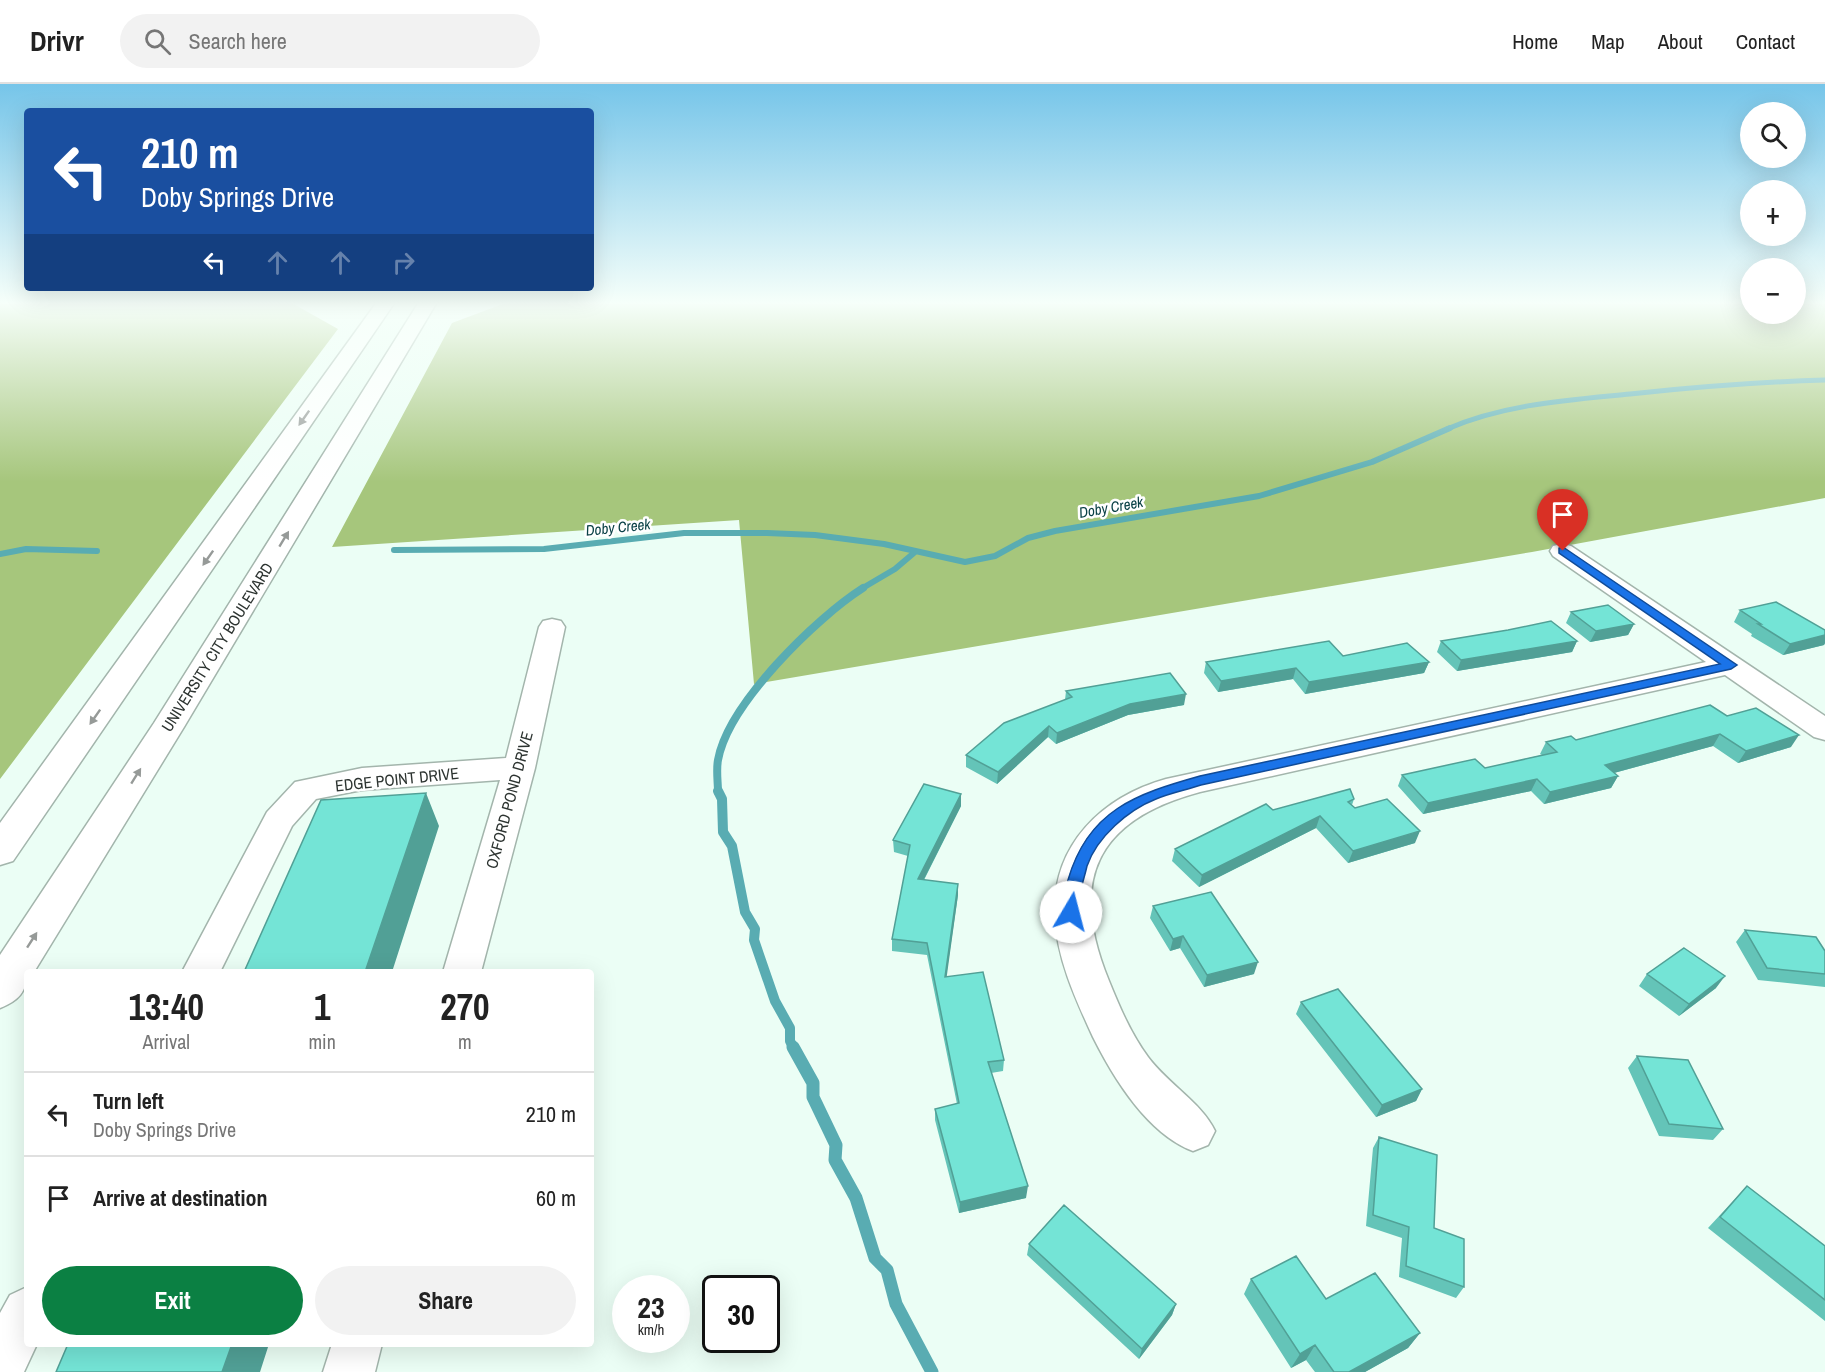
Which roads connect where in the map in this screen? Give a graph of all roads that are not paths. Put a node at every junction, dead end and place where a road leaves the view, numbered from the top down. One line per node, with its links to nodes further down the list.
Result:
1 (344, 362): 8 (main road, one-way to 8)
2 (391, 362): 11 (main road, UNIVERSITY CITY BOULEVARD, one-way to 2)
3 (1563, 551): 5 (street)
4 (552, 627): 7 (street, OXFORD POND DRIVE)
5 (1731, 665): 6 (street); 12 (street)
6 (1825, 730)
7 (519, 768): 9 (street, EDGE POINT DRIVE); 10 (street, OXFORD POND DRIVE)
8 (0, 851)
9 (203, 969)
10 (463, 969)
11 (0, 990)
12 (1193, 1131)
13 (24, 1318): 15 (street)
14 (356, 1347): 16 (street)
15 (0, 1365)
16 (349, 1372)

